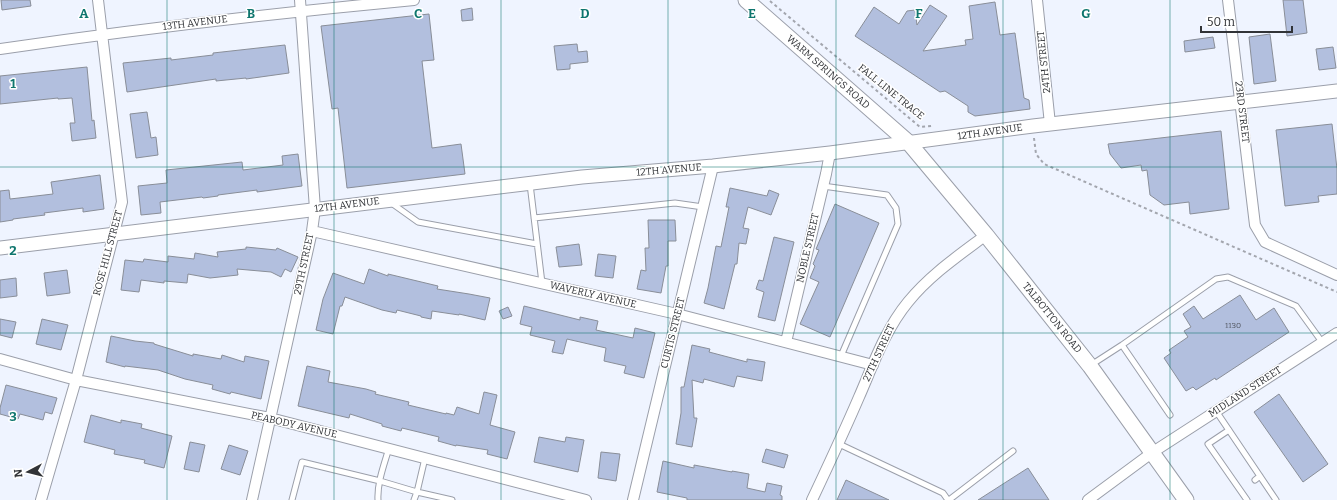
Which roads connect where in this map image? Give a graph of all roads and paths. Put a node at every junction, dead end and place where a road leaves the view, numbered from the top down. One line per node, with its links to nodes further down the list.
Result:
1 (98, 0): 9 (street, ROSE HILL STREET)
2 (300, 0): 8 (street, 29TH STREET)
3 (414, 0): 8 (street, 13TH AVENUE)
4 (746, 0): 16 (main road, WARM SPRINGS ROAD)
5 (768, 0): 14 (path, FALL LINE TRACE)
6 (1037, 0): 13 (street, 24TH STREET)
7 (1228, 0): 12 (street, 23RD STREET)
8 (301, 10): 9 (street, 13TH AVENUE); 23 (street, 29TH STREET)
9 (102, 34): 10 (street, 13TH AVENUE); 26 (street, ROSE HILL STREET)
10 (0, 49)
11 (1337, 91): 12 (street, 12TH AVENUE)
12 (1240, 103): 13 (street, 12TH AVENUE); 30 (street, 23RD STREET)
13 (1050, 124): 15 (street, 12TH AVENUE)
14 (935, 125)
15 (1033, 126): 16 (street, 12TH AVENUE); 32 (path)
16 (909, 143): 17 (street, 12TH AVENUE); 27 (main road, TALBOTTON ROAD)
17 (830, 153): 18 (street, 12TH AVENUE); 20 (street, NOBLE STREET)
18 (713, 166): 19 (street, 12TH AVENUE); 22 (street, CURTIS STREET)
19 (530, 184): 21 (street, 12TH AVENUE); 24 (lane)
20 (823, 186): 35 (street, NOBLE STREET); 38 (lane)
21 (388, 201): 23 (street, 12TH AVENUE); 28 (lane)
22 (703, 207): 24 (lane); 33 (street, CURTIS STREET)
23 (315, 209): 25 (street, 29TH STREET); 26 (street, 12TH AVENUE)
24 (534, 218): 28 (lane)
25 (312, 230): 31 (street, WAVERLY AVENUE); 45 (street, 29TH STREET)
26 (112, 234): 29 (street, 12TH AVENUE); 42 (street, ROSE HILL STREET)
27 (986, 235): 40 (street, 27TH STREET); 41 (main road, TALBOTTON ROAD)
28 (537, 244): 31 (lane)
29 (0, 248)
30 (1337, 275)
31 (542, 283): 33 (street, WAVERLY AVENUE)
32 (1337, 292)
33 (677, 314): 35 (street, WAVERLY AVENUE); 63 (street, CURTIS STREET)
34 (1337, 333): 36 (street, MIDLAND STREET)
35 (786, 342): 38 (street, WAVERLY AVENUE)
36 (1322, 342): 37 (lane); 43 (street, MIDLAND STREET)
37 (1122, 345): 41 (lane); 44 (lane)
38 (841, 356): 40 (street, WAVERLY AVENUE)
39 (0, 359): 42 (street, PEABODY AVENUE)
40 (873, 365): 47 (street, 27TH STREET)
41 (1090, 366): 50 (main road, TALBOTTON ROAD)
42 (76, 380): 45 (street, PEABODY AVENUE); 56 (street, ROSE HILL STREET)
43 (1216, 411): 46 (lane); 50 (street, MIDLAND STREET)
44 (1170, 415)
45 (270, 418): 48 (street, PEABODY AVENUE); 57 (street, 29TH STREET)
46 (1229, 430): 52 (lane); 68 (lane)
47 (839, 444): 64 (street, 27TH STREET); 65 (lane)
48 (389, 448): 51 (street, PEABODY AVENUE); 54 (lane)
49 (1013, 451): 65 (lane)
50 (1153, 452): 66 (street, MIDLAND STREET); 67 (main road, TALBOTTON ROAD)
51 (424, 458): 55 (lane); 62 (street, PEABODY AVENUE)
52 (1260, 476): 53 (lane); 69 (lane)
53 (1255, 480)
54 (380, 481): 55 (lane); 58 (lane); 59 (lane)
55 (417, 492): 60 (lane); 61 (lane)
56 (41, 500)
57 (252, 500)
58 (292, 500)
59 (378, 500)
60 (414, 500)
61 (452, 500)
62 (586, 500)
63 (633, 500)
64 (812, 500)
65 (949, 500)
66 (1088, 500)
67 (1186, 500)
68 (1247, 500)
69 (1276, 500)

